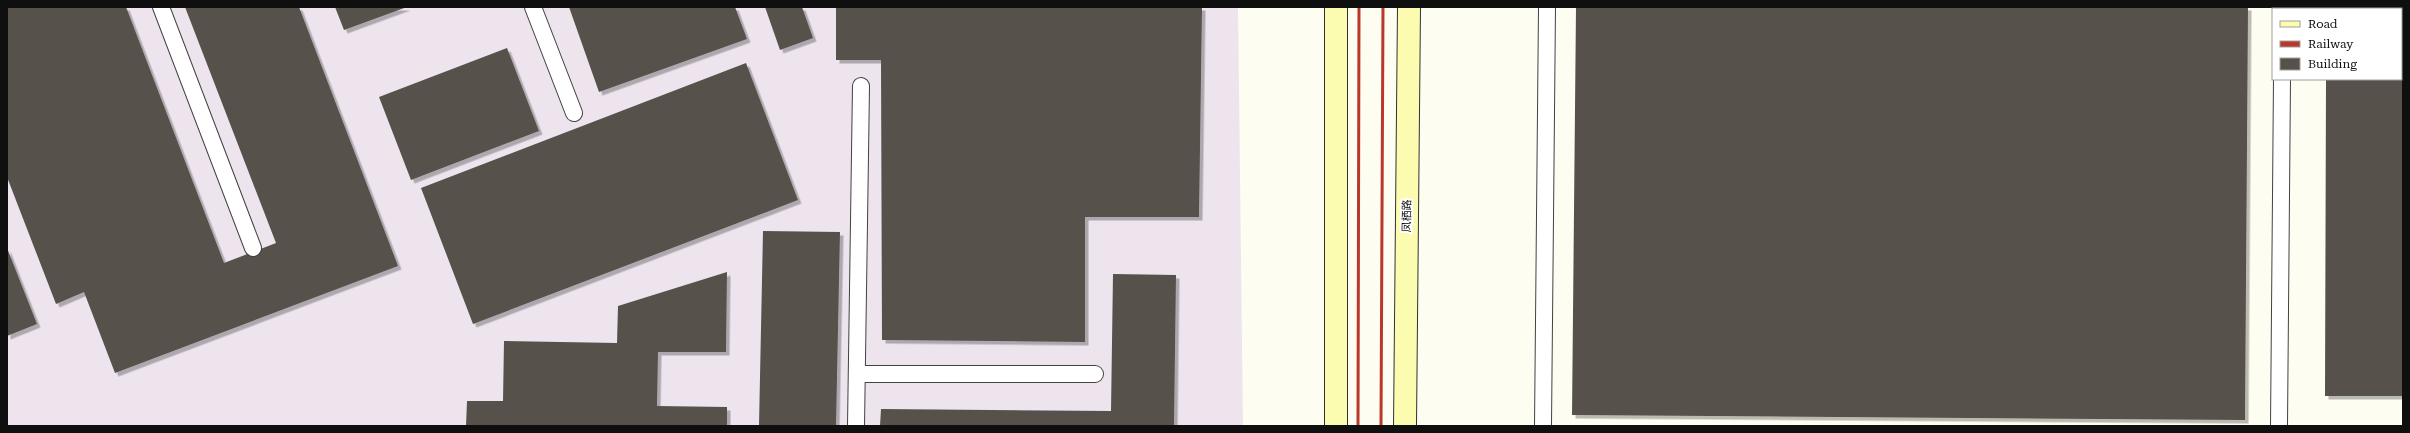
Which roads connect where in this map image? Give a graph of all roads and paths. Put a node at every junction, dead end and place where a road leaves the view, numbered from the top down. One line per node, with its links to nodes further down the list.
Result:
1 (161, 7): 9 (lane)
2 (533, 7): 8 (lane)
3 (1336, 7): 13 (main road)
4 (1409, 7): 14 (main road, 凤栖路)
5 (1547, 7): 15 (lane)
6 (2282, 80): 16 (lane)
7 (861, 86): 10 (lane)
8 (574, 113)
9 (253, 248)
10 (857, 374): 11 (lane); 12 (lane)
11 (1095, 374)
12 (856, 426)
13 (1336, 426)
14 (1405, 426)
15 (1543, 426)
16 (2280, 426)

